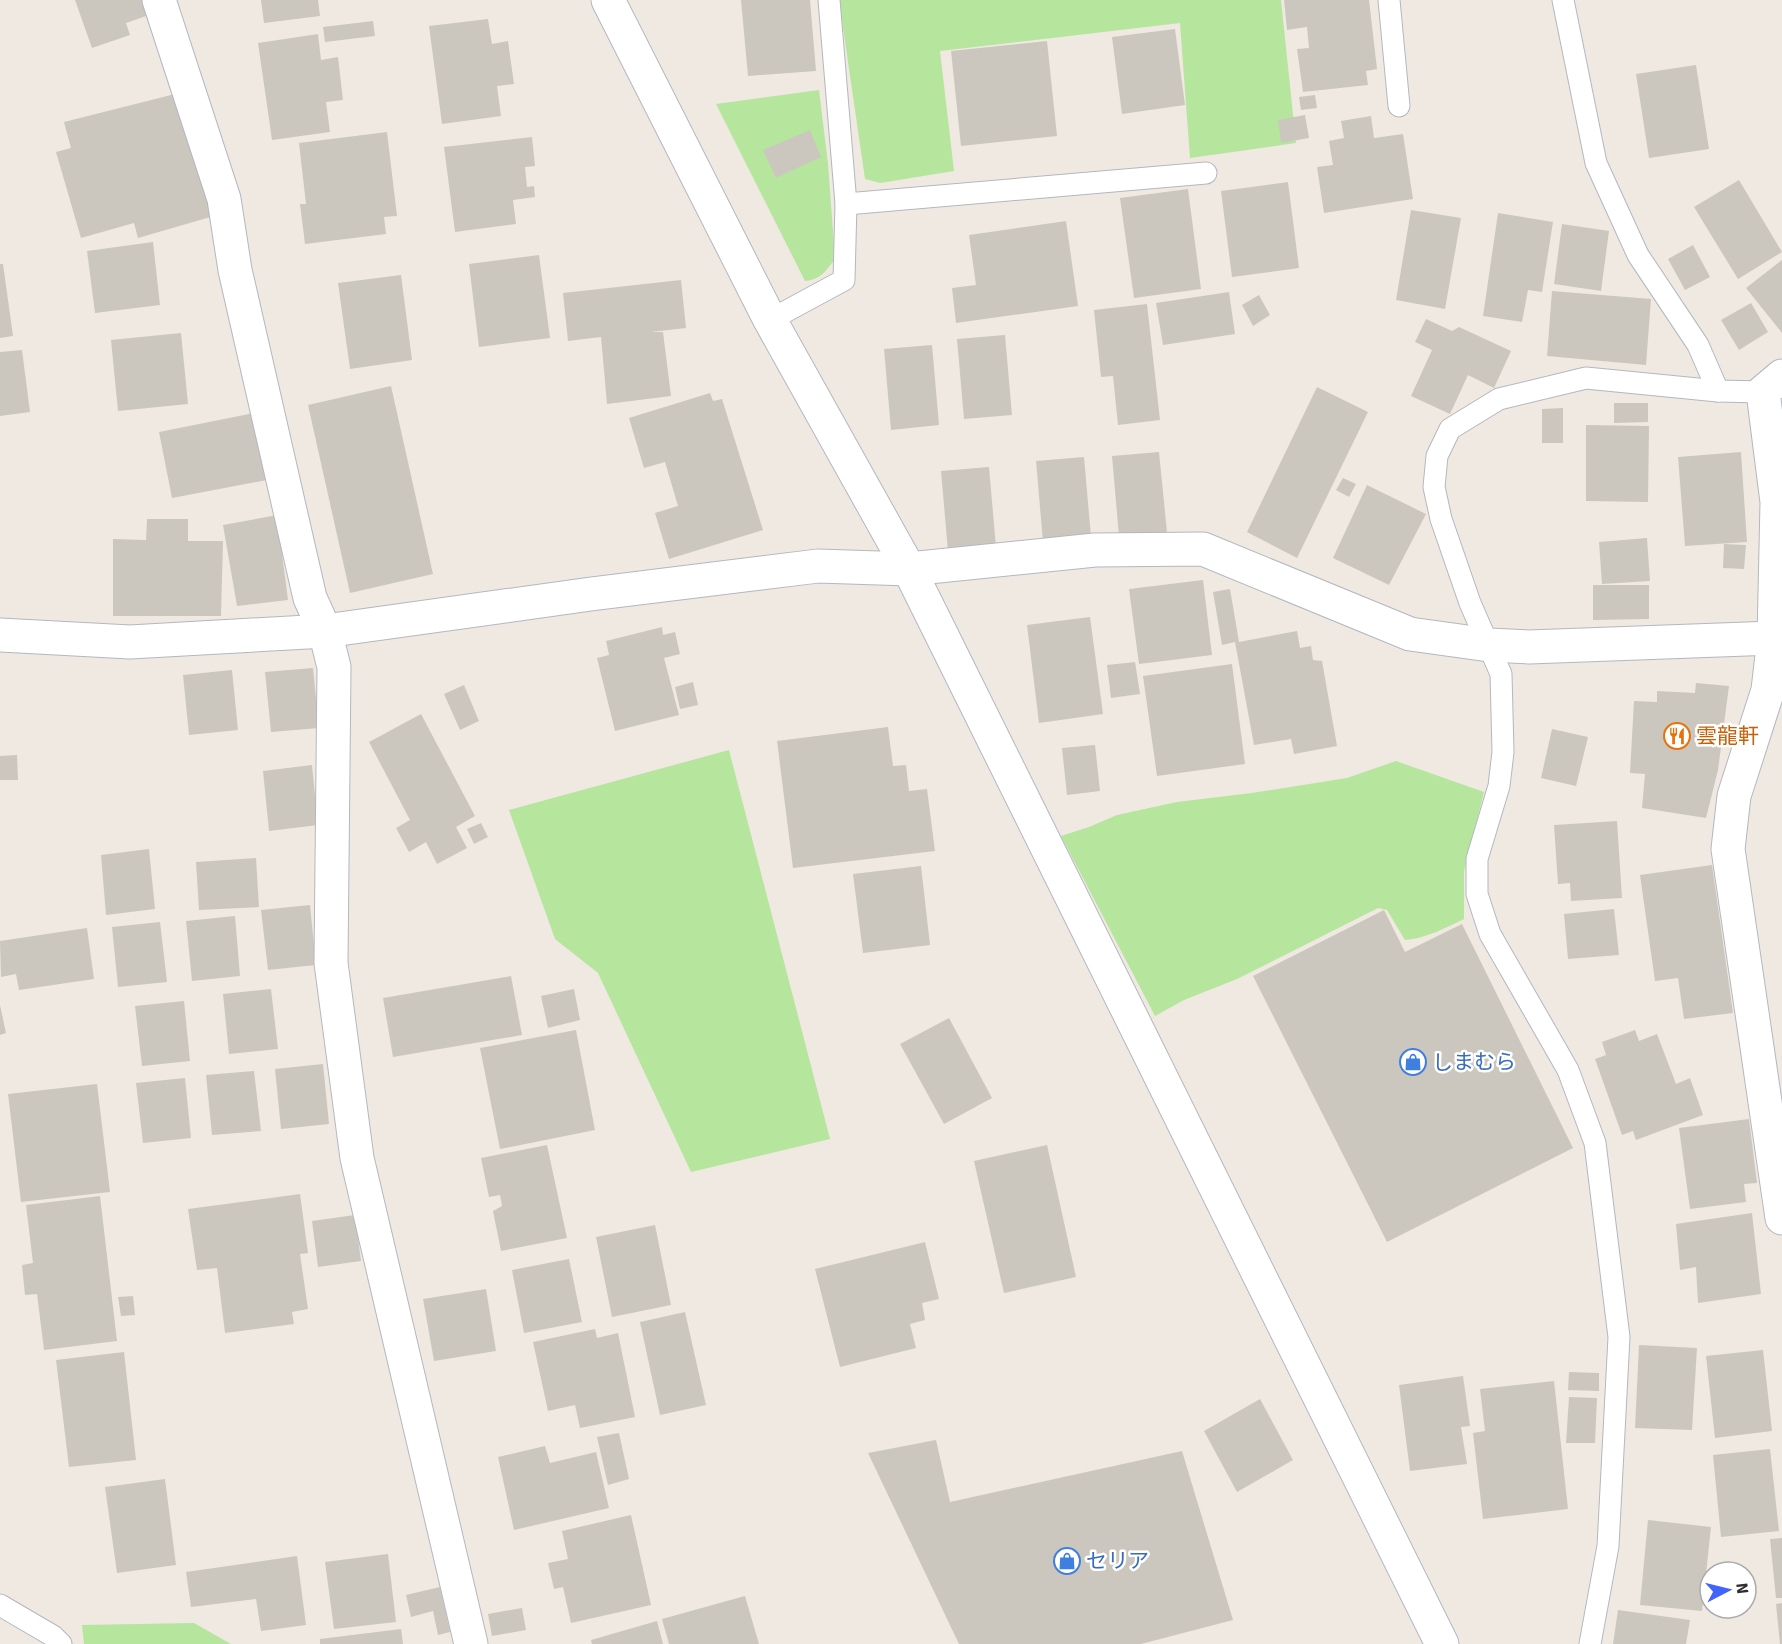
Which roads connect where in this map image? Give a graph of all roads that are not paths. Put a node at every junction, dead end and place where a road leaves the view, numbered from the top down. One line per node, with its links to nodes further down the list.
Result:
1 (159, 0): 13 (street)
2 (608, 0): 9 (street)
3 (829, 0): 8 (lane)
4 (1389, 0): 6 (lane)
5 (1563, 0): 11 (lane)
6 (1399, 106)
7 (1206, 173): 8 (lane)
8 (846, 204): 9 (lane)
9 (770, 320): 12 (street)
10 (1772, 384): 11 (lane); 15 (street)
11 (1718, 390): 16 (lane)
12 (909, 569): 13 (street); 16 (street); 22 (street)
13 (325, 631): 14 (street); 21 (street)
14 (0, 635)
15 (1774, 638): 16 (street); 17 (street)
16 (1489, 645): 23 (lane)
17 (1769, 1039): 18 (street)
18 (1782, 1218)
19 (0, 1605): 20 (lane)
20 (61, 1644)
21 (471, 1644)
22 (1442, 1644)
23 (1590, 1644)

